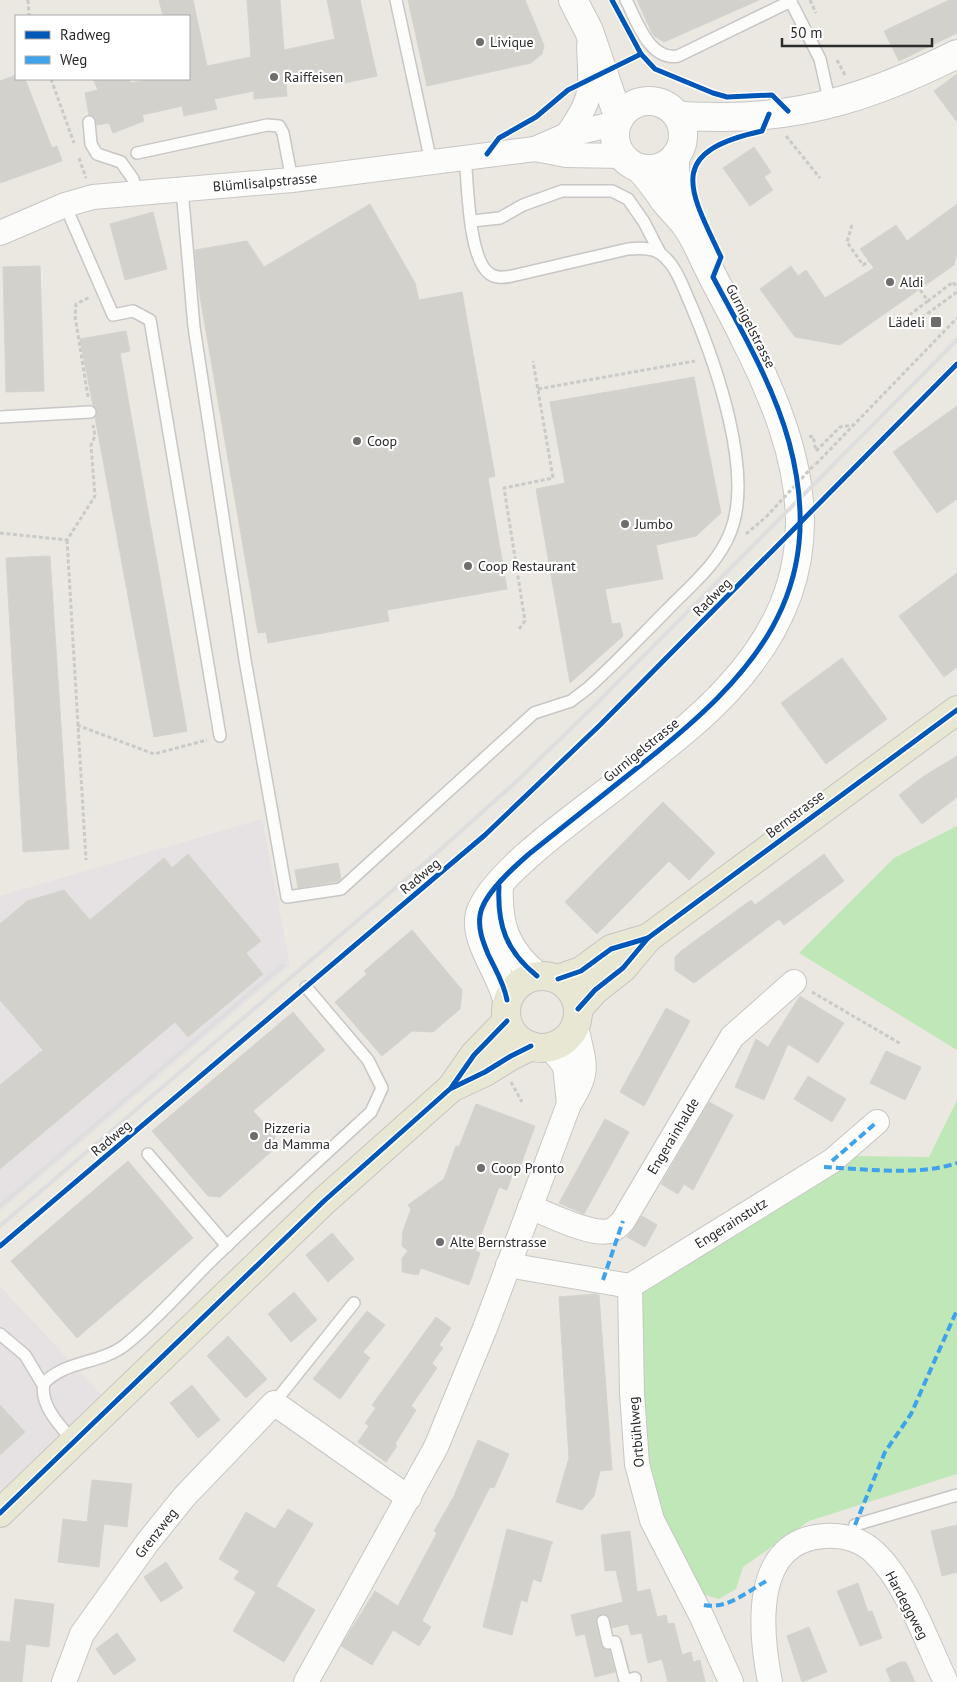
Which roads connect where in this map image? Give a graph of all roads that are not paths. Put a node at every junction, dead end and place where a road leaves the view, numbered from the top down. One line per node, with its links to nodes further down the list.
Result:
1 (396, 0): 20 (lane)
2 (573, 0): 7 (main road)
3 (626, 0): 6 (lane)
4 (790, 0): 6 (lane); 10 (lane)
5 (641, 8): 6 (lane)
6 (640, 24)
7 (589, 31): 9 (main road); 13 (main road); 15 (street)
8 (957, 54): 10 (main road)
9 (649, 102): 11 (main road); 13 (main road)
10 (830, 104): 12 (main road)
11 (676, 115): 12 (main road); 17 (main road)
12 (757, 116): 17 (main road)
13 (618, 121): 15 (street, Blümlisalpstrasse); 21 (main road)
14 (89, 122): 24 (lane)
15 (567, 135): 16 (street, Blümlisalpstrasse)
16 (535, 148): 19 (street, Blümlisalpstrasse); 21 (street, Blümlisalpstrasse)
17 (678, 152): 21 (main road); 27 (main road, Gurnigelstrasse)
18 (137, 153): 22 (lane)
19 (465, 157): 20 (street, Blümlisalpstrasse); 26 (lane)
20 (430, 162): 22 (street, Blümlisalpstrasse)
21 (631, 162): 27 (main road, Gurnigelstrasse)
22 (292, 180): 23 (street, Blümlisalpstrasse)
23 (182, 189): 24 (street, Blümlisalpstrasse); 29 (lane)
24 (137, 193): 25 (street, Blümlisalpstrasse)
25 (65, 205): 28 (street, Blümlisalpstrasse); 33 (lane)
26 (472, 221): 29 (lane); 29 (lane)
27 (688, 228): 34 (main road, Gurnigelstrasse)
28 (0, 231)
29 (660, 253)
30 (90, 412): 31 (lane)
31 (0, 417)
32 (957, 710): 35 (main road, Bernstrasse)
33 (220, 736)
34 (498, 886): 36 (main road); 39 (main road, Gurnigelstrasse)
35 (648, 938): 36 (main road, Bernstrasse); 40 (main road, Bernstrasse)
36 (547, 978): 39 (main road); 40 (main road)
37 (794, 982): 46 (street, Engerainhalde)
38 (306, 987): 47 (lane)
39 (507, 1010): 41 (main road); 42 (main road)
40 (577, 1018): 41 (main road); 43 (street)
41 (541, 1046): 42 (main road); 43 (street)
42 (451, 1088): 54 (main road)
43 (569, 1104): 46 (street)
44 (877, 1122): 49 (street, Engerainstutz)
45 (148, 1154): 47 (lane)
46 (530, 1207): 48 (street)
47 (226, 1246): 52 (lane)
48 (508, 1264): 49 (street); 56 (street)
49 (630, 1286): 63 (street, Ortbühlweg)
50 (354, 1303): 53 (lane, Grenzweg)
51 (0, 1334): 52 (lane)
52 (43, 1385): 54 (lane)
53 (274, 1403): 56 (street); 60 (street, Grenzweg)
54 (75, 1442): 57 (main road)
55 (957, 1495): 58 (lane)
56 (409, 1498): 61 (street)
57 (0, 1513)
58 (852, 1538): 64 (street, Hardeggweg); 65 (street, Hardeggweg)
59 (603, 1621): 62 (lane)
60 (64, 1682)
61 (306, 1682)
62 (635, 1682)
63 (731, 1682)
64 (770, 1682)
65 (946, 1682)

